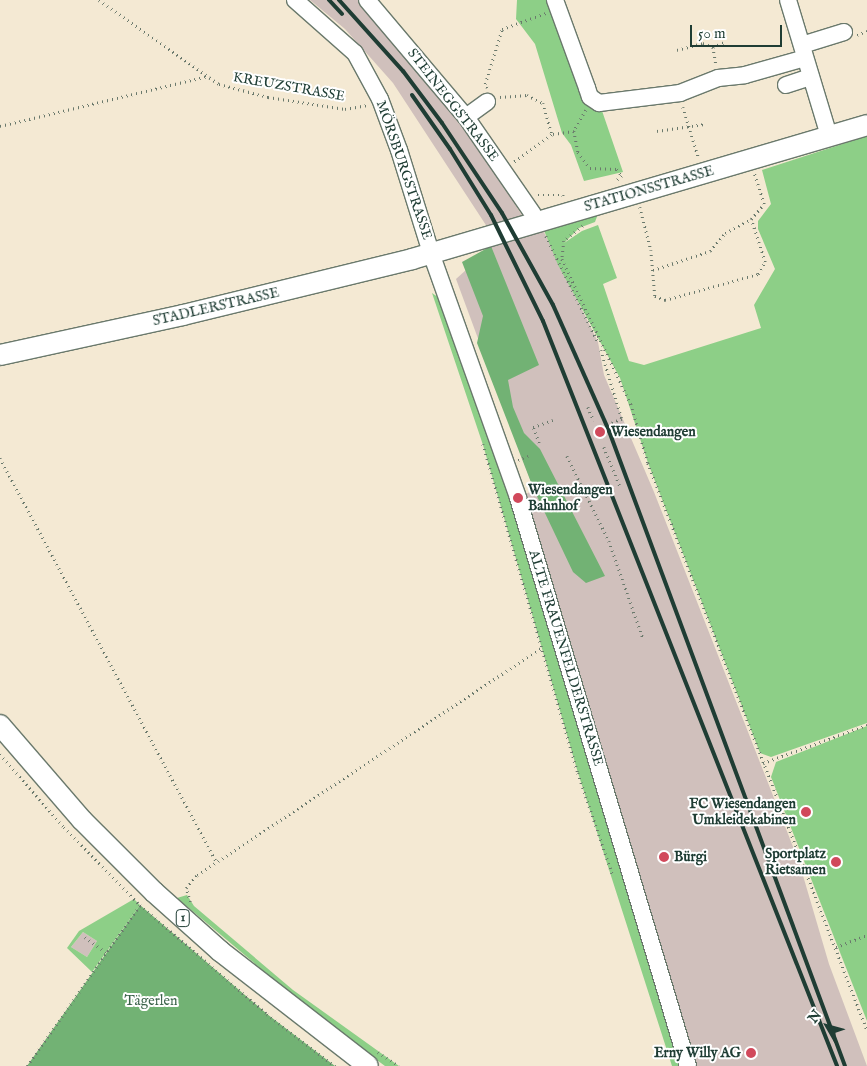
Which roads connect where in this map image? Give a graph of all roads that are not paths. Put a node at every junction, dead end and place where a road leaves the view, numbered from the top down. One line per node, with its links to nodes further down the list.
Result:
1 (295, 0): 14 (street, MÖRSBURGSTRASSE)
2 (367, 0): 10 (street, STEINEGGSTRASSE)
3 (788, 0): 6 (street)
4 (555, 5): 6 (street)
5 (844, 32): 6 (street)
6 (804, 51): 7 (street)
7 (811, 77): 8 (street); 12 (street)
8 (786, 85)
9 (490, 100): 10 (street)
10 (466, 118): 13 (street, STEINEGGSTRASSE)
11 (867, 125): 12 (main road, STATIONSSTRASSE)
12 (829, 136): 14 (main road, STATIONSSTRASSE)
13 (533, 214)
14 (431, 253): 15 (main road, STADLERSTRASSE); 18 (street, ALTE FRAUENFELDERSTRASSE)
15 (0, 355)
16 (0, 726): 17 (main road, 1)
17 (372, 1059)
18 (688, 1066)

